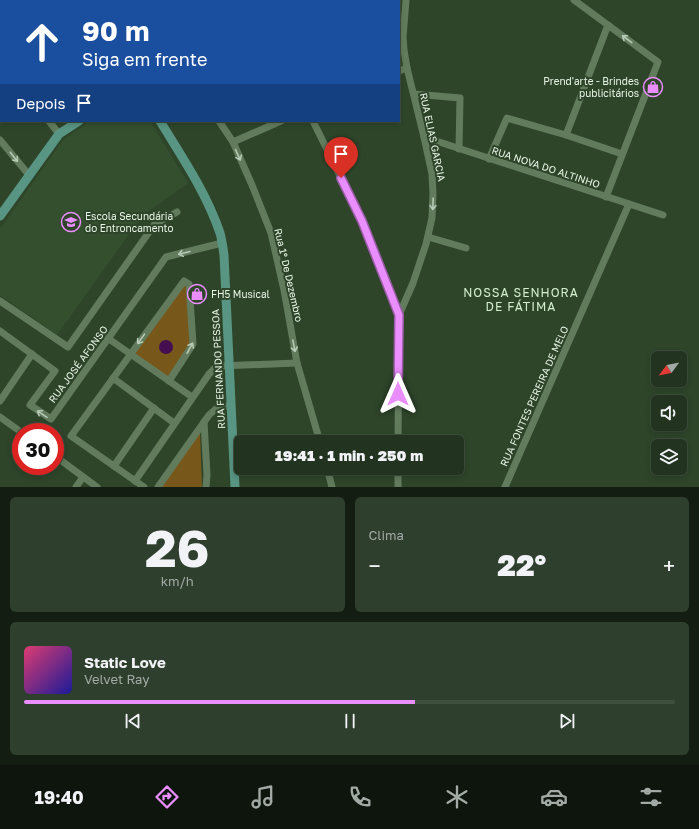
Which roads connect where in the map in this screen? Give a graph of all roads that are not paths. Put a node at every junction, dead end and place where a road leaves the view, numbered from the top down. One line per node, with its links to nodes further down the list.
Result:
1 (406, 0): 4 (street, RUA ELIAS GARCIA)
2 (574, 0): 3 (street)
3 (608, 25): 14 (street); 19 (street, one-way to 3)
4 (407, 68): 5 (street); 6 (street, RUA ELIAS GARCIA)
5 (400, 71)
6 (414, 94): 15 (street, RUA ELIAS GARCIA); 18 (street)
7 (50, 122): 13 (street)
8 (77, 122): 13 (street)
9 (161, 122): 28 (street, RUA FERNANDO PESSOA)
10 (220, 122): 17 (street, Rua 1º De Dezembro)
11 (313, 122): 31 (street)
12 (270, 123): 17 (street)
13 (59, 134): 21 (street)
14 (566, 135): 19 (street); 20 (street)
15 (424, 137): 18 (street, RUA NOVA DO ALTINHO); 27 (street, RUA ELIAS GARCIA, one-way to 27)
16 (0, 140): 21 (street, one-way to 21)
17 (233, 142): 36 (street, Rua 1º De Dezembro, one-way to 36)
18 (459, 149): 20 (street, RUA NOVA DO ALTINHO)
19 (622, 154): 22 (street)
20 (489, 159): 22 (street, RUA NOVA DO ALTINHO)
21 (29, 175): 26 (street)
22 (606, 197): 23 (street, RUA NOVA DO ALTINHO)
23 (629, 204): 25 (street, RUA NOVA DO ALTINHO); 64 (street, RUA FONTES PEREIRA DE MELO)
24 (177, 212): 30 (street)
25 (663, 215)
26 (0, 216)
27 (428, 237): 29 (street); 31 (street, RUA ELIAS GARCIA)
28 (222, 243): 33 (street, RUA JOSÉ AFONSO, one-way to 33); 37 (street, RUA FERNANDO PESSOA)
29 (466, 248)
30 (0, 301)
31 (399, 315): 49 (street, RUA ELIAS GARCIA)
32 (0, 331): 34 (street, RUA JOSÉ AFONSO)
33 (108, 339): 34 (street, RUA JOSÉ AFONSO, one-way to 34); 35 (street)
34 (32, 354): 41 (street)
35 (131, 354): 38 (street); 39 (street); 39 (street, one-way to 35)
36 (297, 363): 37 (street); 48 (street, Rua 1º De Dezembro)
37 (229, 366): 40 (street); 42 (street, RUA FERNANDO PESSOA)
38 (113, 378): 43 (street); 51 (street)
39 (169, 381): 40 (street)
40 (192, 397): 46 (street)
41 (0, 400)
42 (231, 406): 45 (street); 61 (street, RUA FERNANDO PESSOA)
43 (154, 408): 46 (street); 51 (street)
44 (0, 417): 47 (street)
45 (204, 422): 59 (street); 60 (street)
46 (174, 423): 55 (street)
47 (12, 426)
48 (318, 435)
49 (398, 435)
50 (64, 463): 54 (street)
51 (114, 466): 55 (street)
52 (329, 475): 62 (street)
53 (398, 475): 63 (street)
54 (83, 477): 56 (street); 57 (street)
55 (135, 481): 58 (street)
56 (76, 487)
57 (97, 487)
58 (144, 487)
59 (158, 487)
60 (206, 487)
61 (235, 487)
62 (332, 487)
63 (398, 487)
64 (505, 487)

